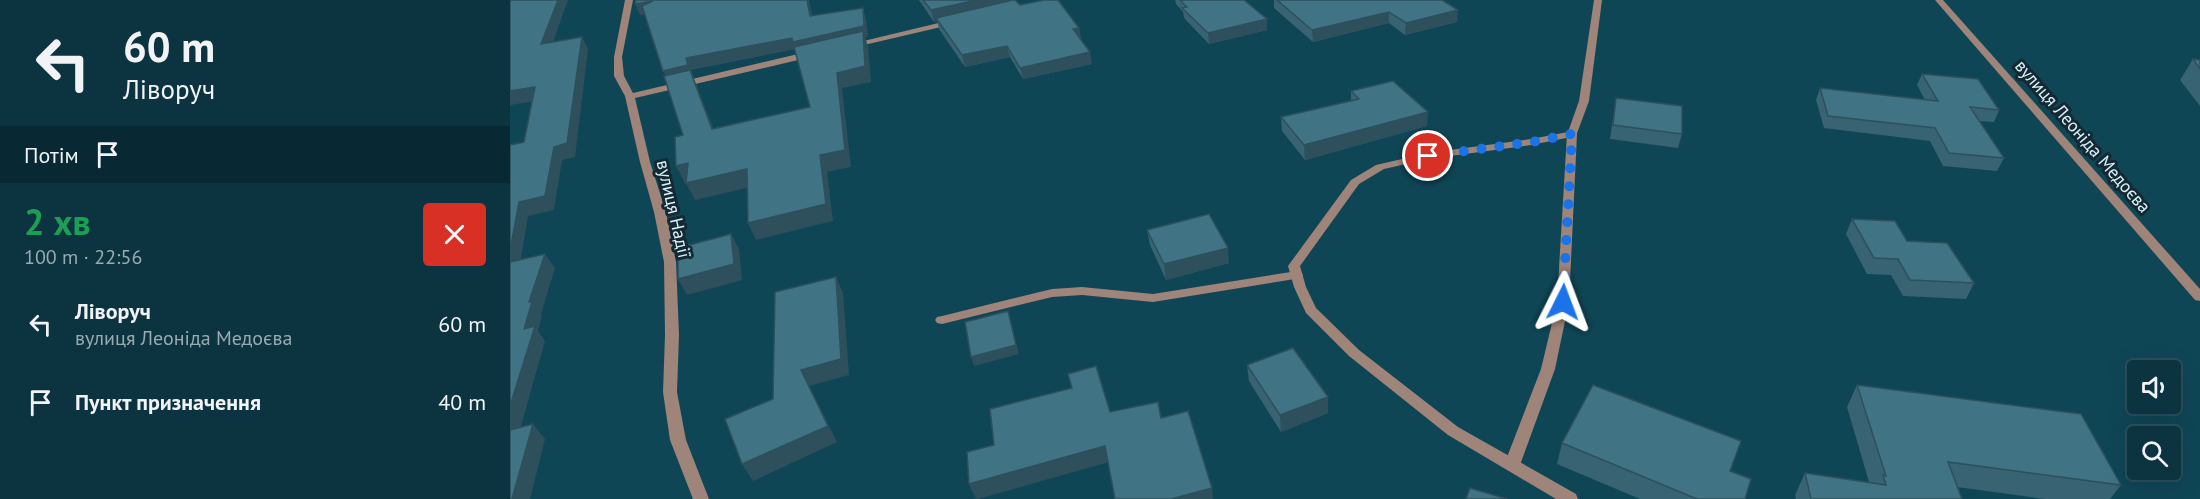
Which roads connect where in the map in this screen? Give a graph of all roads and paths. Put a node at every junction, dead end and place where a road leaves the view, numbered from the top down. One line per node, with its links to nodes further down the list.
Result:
1 (628, 0): 7 (street, вулиця Надії)
2 (1598, 0): 8 (street)
3 (1939, 0): 10 (street, вулиця Леоніда Медоєва)
4 (961, 19): 5 (street)
5 (836, 48)
6 (824, 51): 7 (street)
7 (630, 96): 13 (street, вулиця Надії)
8 (1572, 134): 9 (street); 12 (street)
9 (1297, 275): 11 (street); 12 (street)
10 (2200, 297)
11 (942, 320)
12 (1512, 465): 14 (street)
13 (701, 499)
14 (1570, 499)

